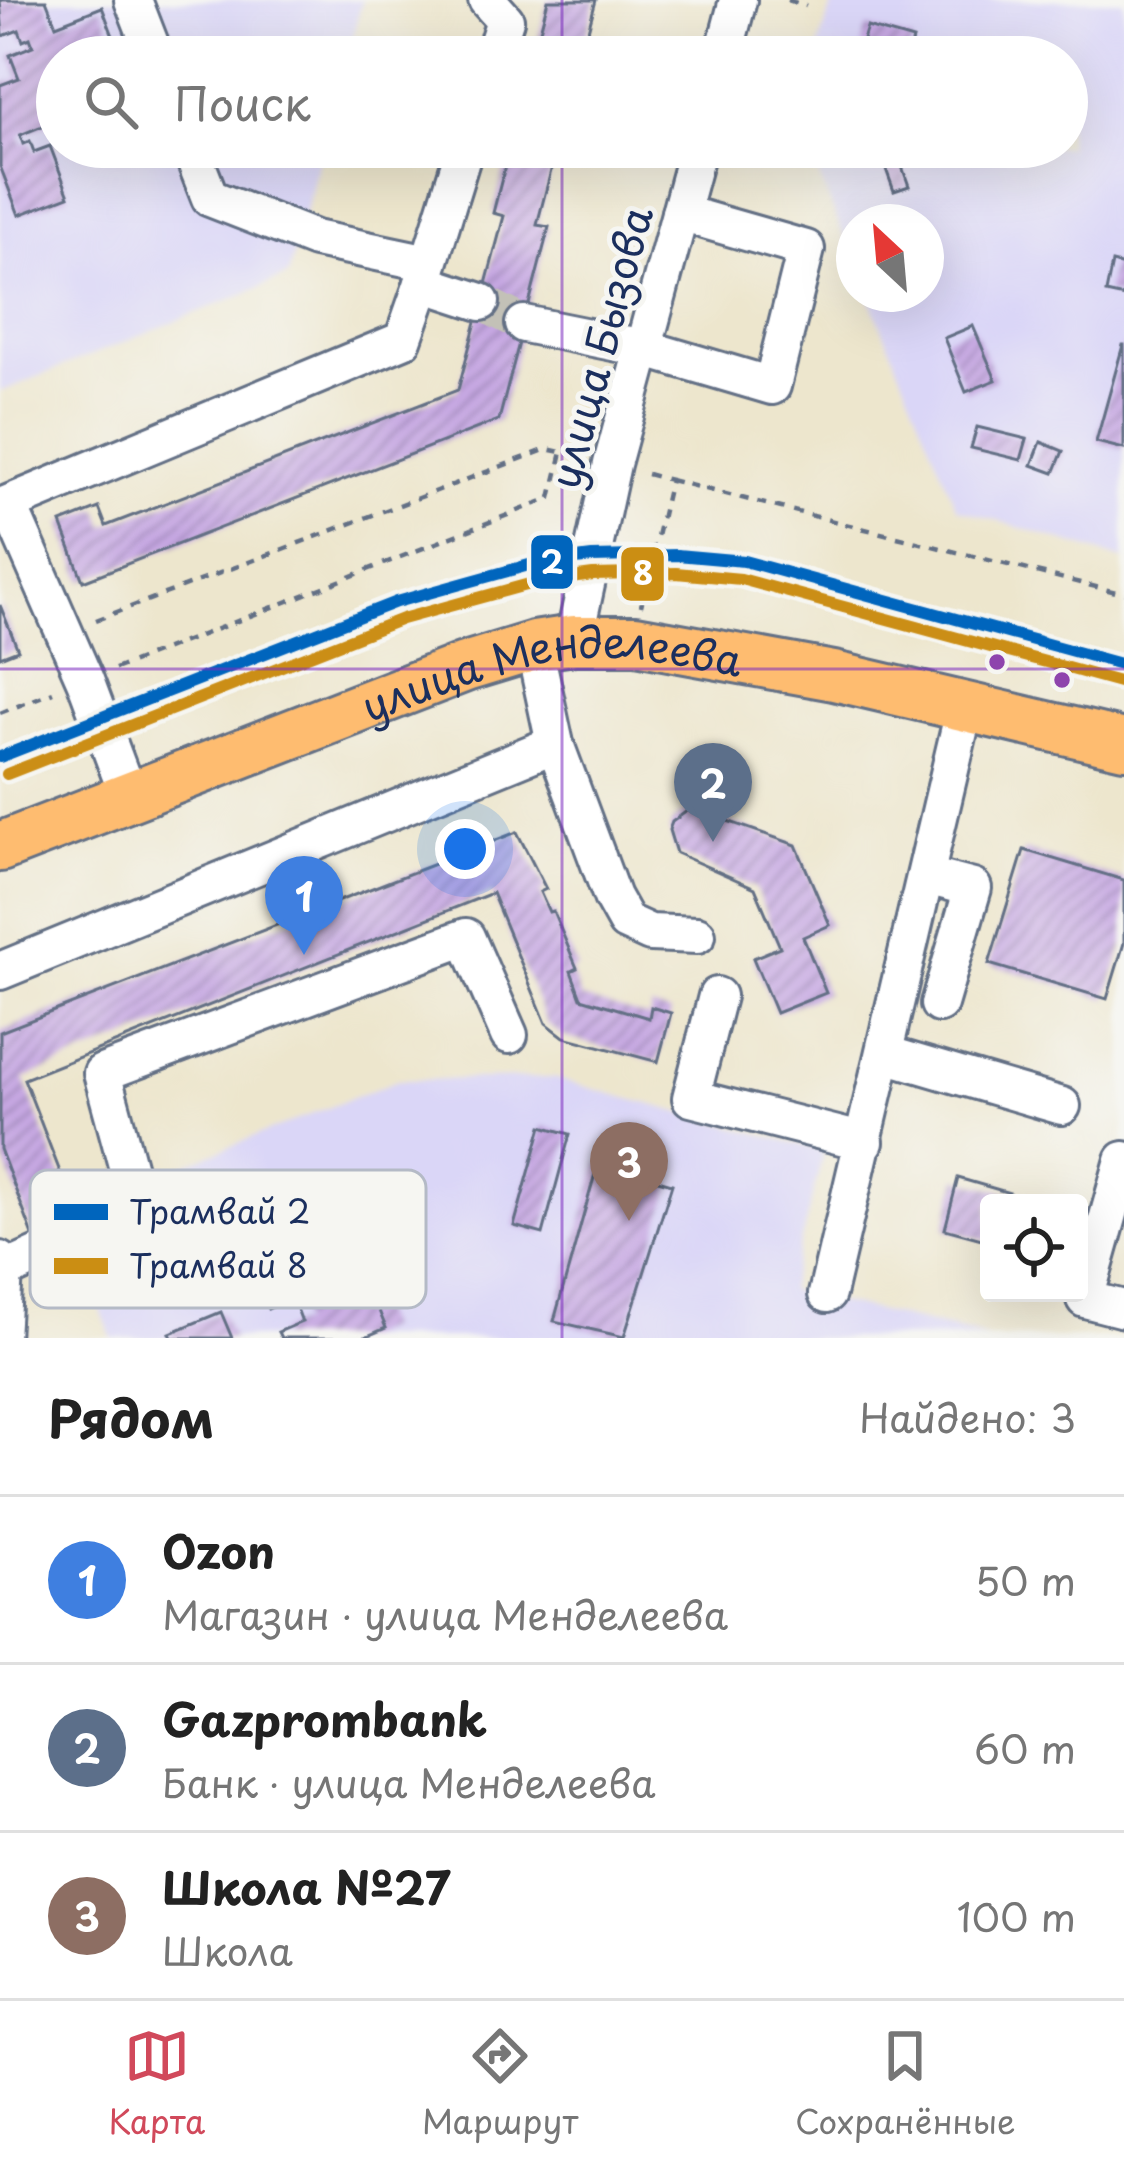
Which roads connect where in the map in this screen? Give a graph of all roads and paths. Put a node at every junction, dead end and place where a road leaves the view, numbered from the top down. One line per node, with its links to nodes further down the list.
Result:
1 (487, 0): 7 (street)
2 (738, 0): 8 (street)
3 (788, 0): 5 (path)
4 (119, 1): 6 (street)
5 (806, 6)
6 (142, 36)
7 (500, 36)
8 (729, 36)
9 (198, 168): 13 (street)
10 (458, 168): 13 (street)
11 (692, 168): 12 (street, улица Бызова)
12 (680, 213): 16 (street, улица Бызова); 16 (street)
13 (426, 273): 14 (street); 21 (street)
14 (481, 302)
15 (524, 324): 16 (street)
16 (644, 348): 18 (street, улица Бызова)
17 (562, 452): 18 (path); 21 (path); 24 (path)
18 (612, 464): 19 (path); 23 (street, улица Бызова)
19 (670, 480): 20 (path); 22 (path)
20 (1124, 594)
21 (63, 633): 24 (street)
22 (636, 640): 23 (main road, улица Менделеева); 25 (main road, улица Менделеева)
23 (554, 643): 27 (street); 29 (main road, улица Менделеева)
24 (85, 680): 26 (path); 29 (street)
25 (965, 706): 28 (main road, улица Менделеева); 31 (street)
26 (0, 713)
27 (555, 744): 32 (street); 33 (street)
28 (1124, 744)
29 (129, 798): 30 (main road, улица Менделеева)
30 (0, 847)
31 (927, 876): 35 (street); 37 (street)
32 (698, 935)
33 (0, 971)
34 (717, 996): 39 (street)
35 (939, 1004)
36 (509, 1035): 41 (street)
37 (885, 1054): 38 (street); 39 (street)
38 (1062, 1106)
39 (865, 1142): 44 (street)
40 (1124, 1160): 45 (street)
41 (129, 1170)
42 (30, 1254): 43 (street)
43 (2, 1265): 46 (street)
44 (827, 1294)
45 (1124, 1310)
46 (0, 1338)

